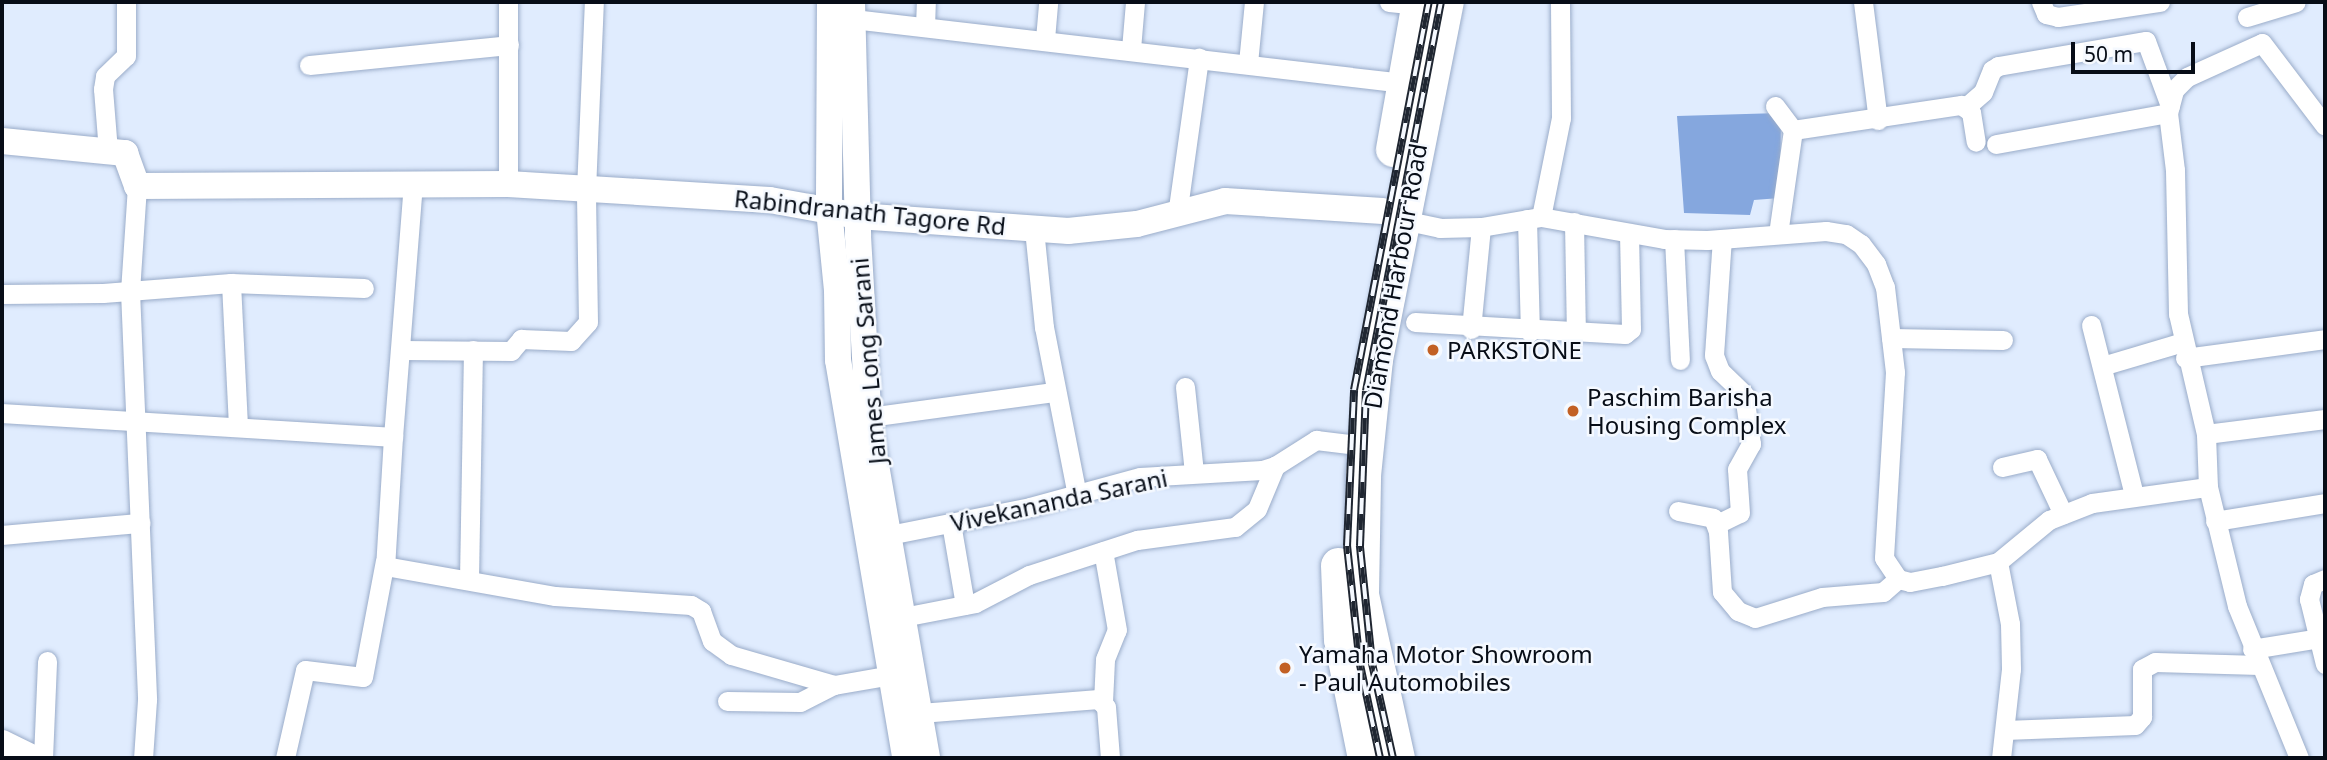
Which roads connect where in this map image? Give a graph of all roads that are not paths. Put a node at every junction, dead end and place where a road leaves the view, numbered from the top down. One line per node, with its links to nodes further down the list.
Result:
1 (126, 2): 34 (street)
2 (509, 2): 21 (street)
3 (594, 2): 38 (street)
4 (926, 2): 18 (street)
5 (1048, 2): 19 (street)
6 (1135, 2): 22 (street)
7 (1254, 2): 24 (street)
8 (1560, 2): 43 (street)
9 (1863, 2): 30 (street)
10 (2041, 2): 15 (street)
11 (2160, 2): 14 (street)
12 (2296, 2): 16 (street)
13 (1419, 3): 26 (highway, Diamond Harbour Road)
14 (2118, 6): 15 (street)
15 (2082, 8)
16 (2244, 9): 20 (street)
17 (841, 10): 18 (street); 39 (main road); 41 (main road, James Long Sarani)
18 (925, 27): 19 (street)
19 (1045, 39): 22 (street)
20 (2262, 43): 29 (street); 31 (street)
21 (509, 45): 25 (street); 36 (street)
22 (1131, 49): 23 (street)
23 (1199, 58): 24 (street); 40 (street)
24 (1248, 63): 26 (street)
25 (309, 65)
26 (1417, 84): 42 (highway, Diamond Harbour Road)
27 (1775, 106): 32 (street)
28 (1968, 106): 29 (street); 29 (street); 30 (street)
29 (2169, 109): 65 (street)
30 (1878, 120): 32 (street)
31 (2325, 126)
32 (1793, 130): 48 (street)
33 (2, 141): 34 (main road)
34 (108, 151): 37 (main road)
35 (426, 184): 36 (main road, Rabindranath Tagore Rd); 37 (main road, Rabindranath Tagore Rd); 63 (street)
36 (508, 184): 38 (main road, Rabindranath Tagore Rd)
37 (137, 186): 53 (street)
38 (586, 190): 39 (main road, Rabindranath Tagore Rd); 64 (street)
39 (828, 211): 41 (main road, Rabindranath Tagore Rd); 92 (main road)
40 (1177, 215): 42 (main road, Rabindranath Tagore Rd); 46 (main road, Rabindranath Tagore Rd)
41 (858, 216): 46 (main road, Rabindranath Tagore Rd); 71 (main road, James Long Sarani)
42 (1393, 216): 45 (street); 77 (highway, Diamond Harbour Road); 120 (highway, Diamond Harbour Road)
43 (1534, 218): 44 (street); 45 (street); 58 (street)
44 (1574, 222): 47 (street); 59 (street)
45 (1481, 227): 57 (street)
46 (1034, 229): 69 (street)
47 (1629, 233): 49 (street); 59 (street)
48 (1778, 234): 50 (street); 60 (street)
49 (1674, 239): 50 (street); 66 (street)
50 (1722, 239): 90 (street)
51 (231, 283): 52 (street); 53 (street); 74 (street)
52 (364, 288)
53 (130, 291): 54 (street); 73 (street)
54 (2, 294)
55 (1415, 322): 57 (street)
56 (2091, 325): 67 (street)
57 (1471, 329): 58 (street)
58 (1531, 332): 59 (street)
59 (1576, 333)
60 (1891, 338): 62 (street); 97 (street)
61 (2325, 339): 65 (street)
62 (2003, 340)
63 (402, 350): 64 (street); 76 (street)
64 (473, 350): 96 (street)
65 (2184, 350): 67 (street); 75 (street)
66 (1680, 360)
67 (2102, 366): 83 (street)
68 (1185, 387): 80 (street)
69 (1055, 392): 71 (street); 82 (street)
70 (2, 413): 73 (street)
71 (869, 417): 92 (main road, James Long Sarani)
72 (2325, 419): 75 (street)
73 (135, 423): 74 (street); 88 (street)
74 (238, 426): 76 (street)
75 (2206, 434): 81 (street)
76 (393, 437): 94 (street)
77 (1347, 444): 78 (street, Vivekananda Sarani); 119 (highway, Diamond Harbour Road)
78 (1275, 466): 80 (street, Vivekananda Sarani); 93 (street)
79 (2002, 467): 86 (street)
80 (1194, 473): 82 (street, Vivekananda Sarani)
81 (2208, 487): 83 (street); 87 (street)
82 (1077, 495): 89 (street, Vivekananda Sarani)
83 (2134, 495): 86 (street)
84 (2325, 503): 87 (street)
85 (1678, 511): 90 (street)
86 (2063, 513): 95 (street)
87 (2215, 521): 102 (street)
88 (140, 523): 91 (street); 114 (street)
89 (951, 523): 92 (street, Vivekananda Sarani); 99 (street)
90 (1717, 524): 97 (street)
91 (2, 535)
92 (881, 537): 100 (main road, James Long Sarani); 105 (main road)
93 (1103, 551): 99 (street); 108 (street)
94 (385, 561): 96 (street); 115 (street)
95 (1998, 562): 97 (street); 110 (street)
96 (469, 579): 106 (street)
97 (1898, 579)
98 (2325, 579): 101 (street)
99 (965, 605): 100 (street)
100 (903, 617): 109 (main road, James Long Sarani)
101 (2322, 638): 102 (street); 104 (street)
102 (2255, 657): 110 (street); 122 (street)
103 (47, 661): 113 (street)
104 (2325, 664)
105 (892, 675): 106 (street); 116 (main road)
106 (834, 685): 107 (street)
107 (726, 701)
108 (1103, 702): 109 (street); 118 (street)
109 (920, 713): 117 (main road, James Long Sarani)
110 (2005, 730): 121 (street)
111 (2, 743): 112 (main road)
112 (33, 758)
113 (43, 758)
114 (143, 758)
115 (285, 758)
116 (905, 758)
117 (927, 758)
118 (1110, 758)
119 (1365, 758)
120 (1397, 758)
121 (2001, 758)
122 (2299, 758)

